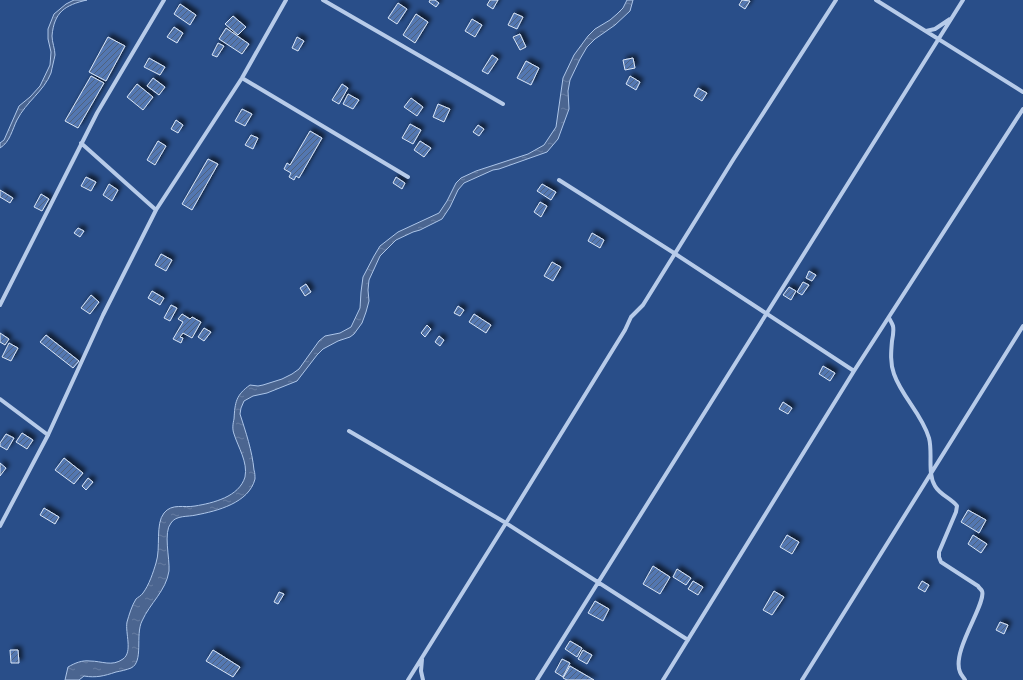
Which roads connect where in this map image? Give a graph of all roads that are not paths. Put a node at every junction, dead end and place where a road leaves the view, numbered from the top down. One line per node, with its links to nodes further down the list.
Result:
1 (164, 0): 14 (street)
2 (286, 0): 10 (street)
3 (323, 0): 12 (street)
4 (836, 0): 18 (street)
5 (876, 0): 8 (street)
6 (963, 0): 7 (street)
7 (952, 17): 8 (street); 9 (street)
8 (926, 31): 9 (street)
9 (938, 39): 11 (street); 20 (street)
10 (242, 78): 15 (street); 17 (street)
11 (1023, 92)
12 (503, 104)
13 (1023, 109): 21 (street)
14 (81, 143): 17 (street); 19 (street)
15 (408, 177)
16 (559, 180): 18 (street)
17 (156, 210): 26 (street)
18 (674, 253): 20 (street); 28 (street)
19 (0, 305)
20 (766, 313): 23 (street); 30 (street)
21 (889, 318): 23 (street); 27 (street)
22 (1023, 326): 27 (street)
23 (854, 371): 31 (street)
24 (0, 399): 26 (street)
25 (349, 431): 28 (street)
26 (48, 435): 29 (street)
27 (930, 475): 37 (street); 38 (street)
28 (506, 523): 30 (street); 32 (street)
29 (0, 526)
30 (598, 582): 31 (street); 35 (street)
31 (688, 640): 36 (street)
32 (422, 657): 33 (street); 34 (street)
33 (408, 680)
34 (423, 680)
35 (537, 680)
36 (663, 680)
37 (802, 680)
38 (965, 680)

